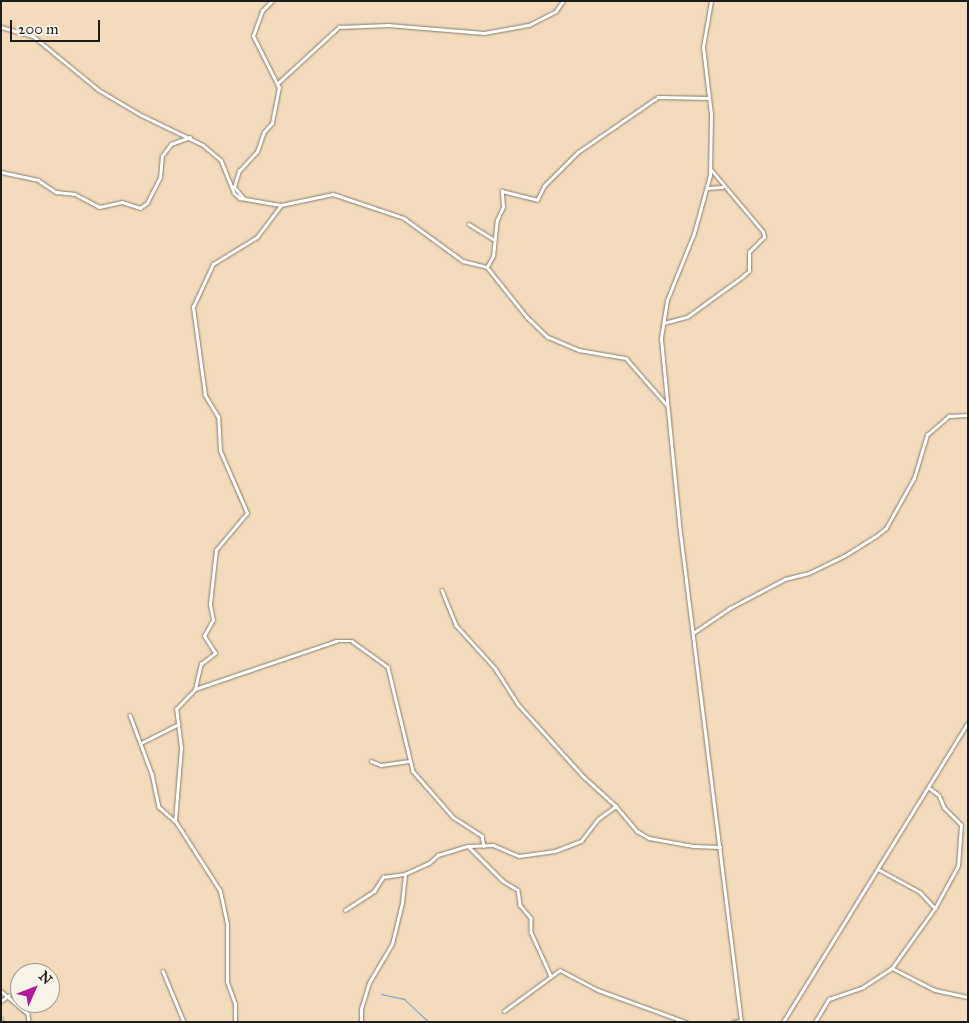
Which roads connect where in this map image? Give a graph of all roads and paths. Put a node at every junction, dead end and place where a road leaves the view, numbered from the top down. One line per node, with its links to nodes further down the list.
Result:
1 (272, 1): 5 (street)
2 (563, 1): 5 (street)
3 (711, 1): 6 (street)
4 (1, 27): 7 (street)
5 (278, 83): 12 (street)
6 (710, 98): 8 (street); 15 (street)
7 (190, 137): 9 (street); 12 (street)
8 (711, 170): 10 (street); 11 (street)
9 (1, 172)
10 (722, 187): 11 (street); 17 (street)
11 (707, 188): 17 (street)
12 (244, 199): 13 (street)
13 (281, 205): 16 (street); 22 (street)
14 (469, 224): 15 (street)
15 (494, 240): 16 (street)
16 (487, 267): 18 (street)
17 (663, 323): 18 (street)
18 (667, 406): 21 (street)
19 (968, 415): 21 (street)
20 (442, 590): 30 (street)
21 (693, 633): 34 (street)
22 (195, 689): 25 (street); 28 (street)
23 (130, 716): 26 (street)
24 (968, 722): 29 (street)
25 (179, 724): 26 (street); 31 (street)
26 (141, 743): 31 (street)
27 (371, 761): 28 (street)
28 (409, 761): 33 (street)
29 (929, 788): 35 (street); 37 (street)
30 (616, 806): 33 (street); 34 (street)
31 (175, 821): 50 (street)
32 (468, 846): 33 (street); 36 (street); 41 (street)
33 (484, 846)
34 (720, 847): 47 (street)
35 (878, 869): 37 (street); 54 (street)
36 (405, 874): 38 (street); 51 (street)
37 (935, 908): 39 (street)
38 (345, 910)
39 (892, 968): 44 (street); 55 (street)
40 (162, 971): 49 (street)
41 (551, 976): 46 (street); 52 (street)
42 (1, 991): 43 (street)
43 (8, 996): 45 (street); 48 (street)
44 (968, 997)
45 (1, 1001)
46 (504, 1011)
47 (741, 1021): 53 (street)
48 (29, 1022)
49 (184, 1022)
50 (235, 1022)
51 (362, 1022)
52 (686, 1022)
53 (733, 1022)
54 (783, 1022)
55 (815, 1022)

